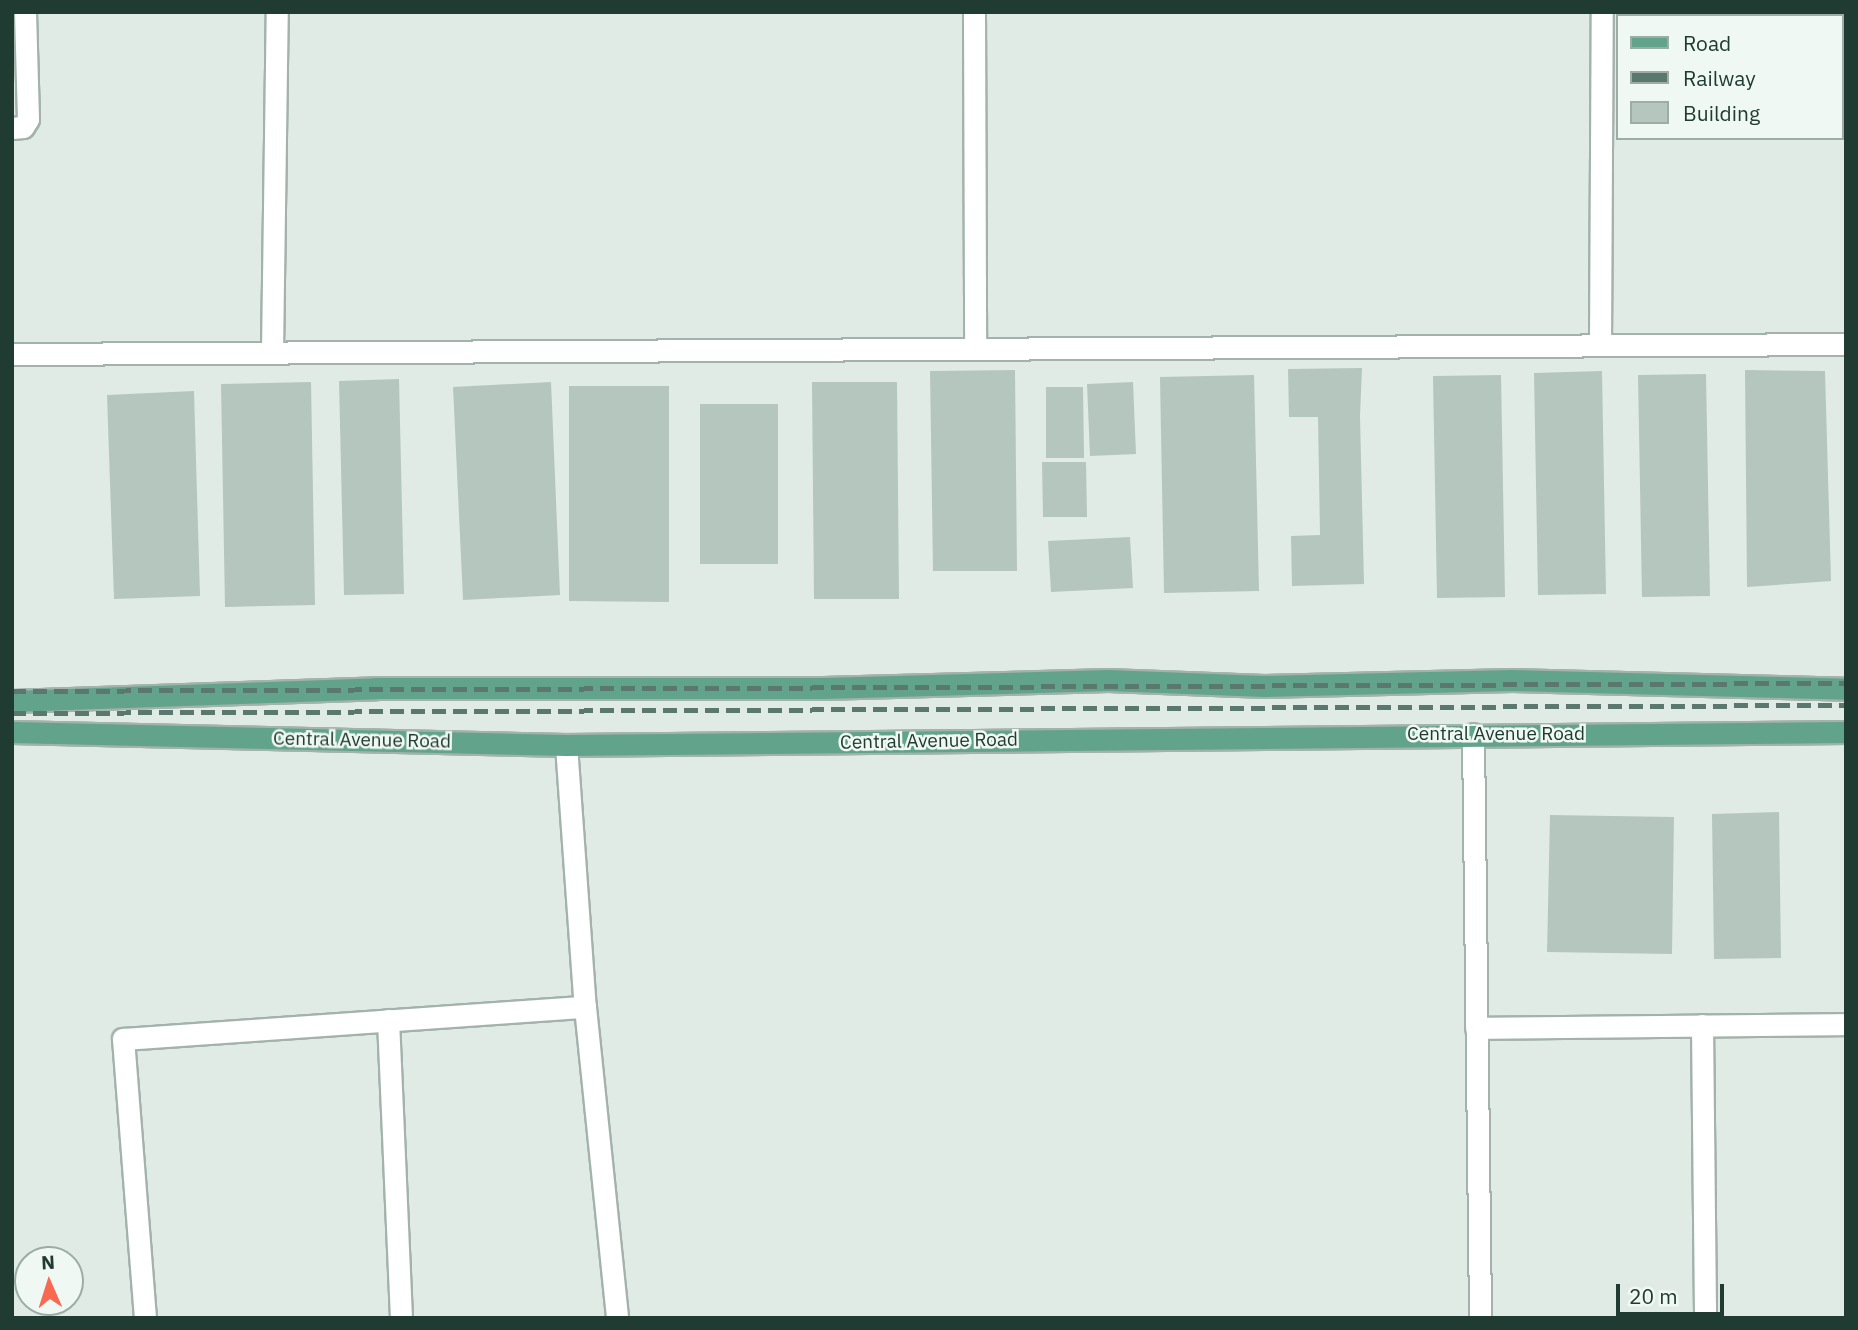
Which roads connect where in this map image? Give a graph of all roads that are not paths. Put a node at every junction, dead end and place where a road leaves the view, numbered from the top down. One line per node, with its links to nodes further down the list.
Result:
1 (26, 12): 5 (street)
2 (276, 12): 9 (street)
3 (974, 12): 8 (street)
4 (1602, 12): 7 (street)
5 (12, 128)
6 (1846, 344): 7 (street)
7 (1600, 345): 8 (street)
8 (975, 348): 9 (street)
9 (272, 352): 10 (street)
10 (12, 354)
11 (1846, 689): 12 (main road)
12 (12, 701)
13 (12, 732): 16 (main road, Central Avenue Road)
14 (1846, 732): 15 (main road, Central Avenue Road)
15 (1473, 734): 16 (main road, Central Avenue Road); 21 (street)
16 (566, 745): 17 (street)
17 (585, 1007): 18 (street); 24 (street)
18 (388, 1020): 22 (street); 23 (street)
19 (1846, 1024): 20 (street)
20 (1702, 1025): 21 (street); 26 (street)
21 (1476, 1028): 25 (street)
22 (145, 1318)
23 (401, 1318)
24 (617, 1318)
25 (1480, 1318)
26 (1705, 1318)

